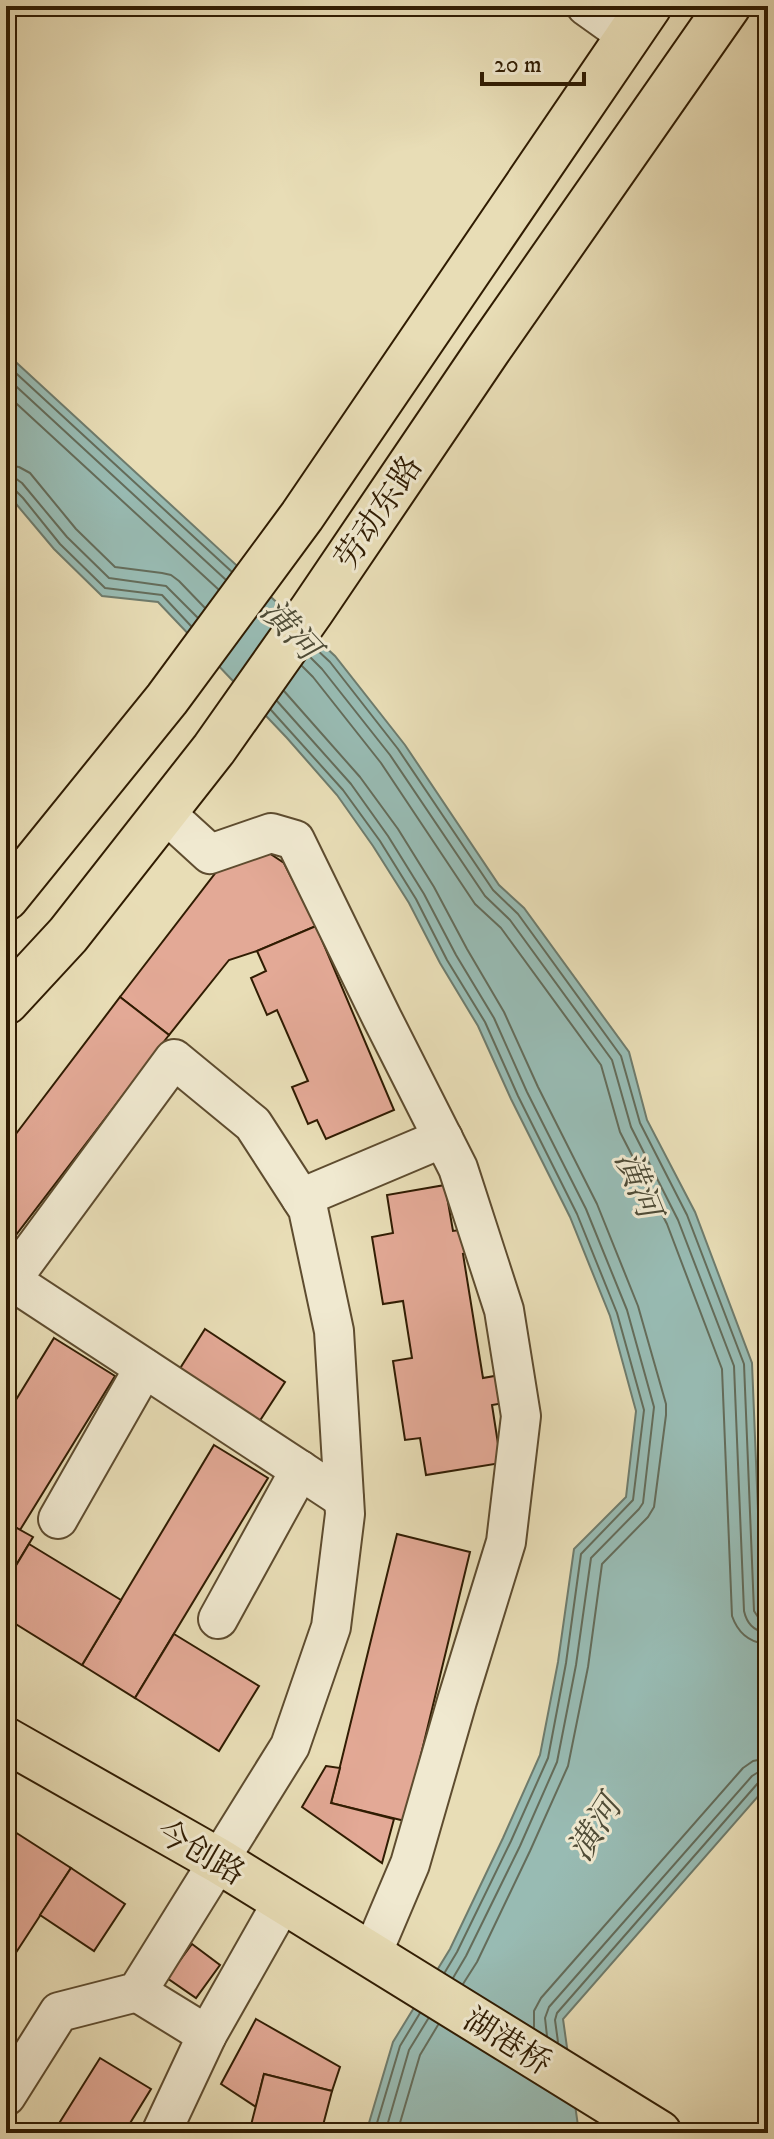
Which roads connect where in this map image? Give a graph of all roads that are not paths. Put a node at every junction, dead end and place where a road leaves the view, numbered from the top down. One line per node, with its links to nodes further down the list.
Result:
1 (586, 6): 3 (street)
2 (728, 6): 4 (main road, 劳动东路)
3 (638, 21): 5 (main road, 劳动东路)
4 (164, 812): 6 (main road, 劳动东路); 7 (street)
5 (6, 898)
6 (6, 1002)
7 (443, 1138): 8 (street); 18 (street)
8 (301, 1198): 9 (street); 12 (street)
9 (7, 1281): 10 (street)
10 (144, 1368): 11 (street); 13 (street)
11 (300, 1470): 12 (street); 14 (street)
12 (344, 1499): 16 (street)
13 (58, 1519)
14 (218, 1619)
15 (6, 1740): 16 (main road, 今创路)
16 (219, 1861): 17 (main road, 今创路); 19 (street)
17 (283, 1901): 18 (main road, 今创路); 20 (street)
18 (382, 1963): 22 (main road, 湖港桥)
19 (137, 1992): 20 (street); 21 (street)
20 (207, 2035): 23 (street)
21 (6, 2096)
22 (641, 2123)
23 (161, 2133)

